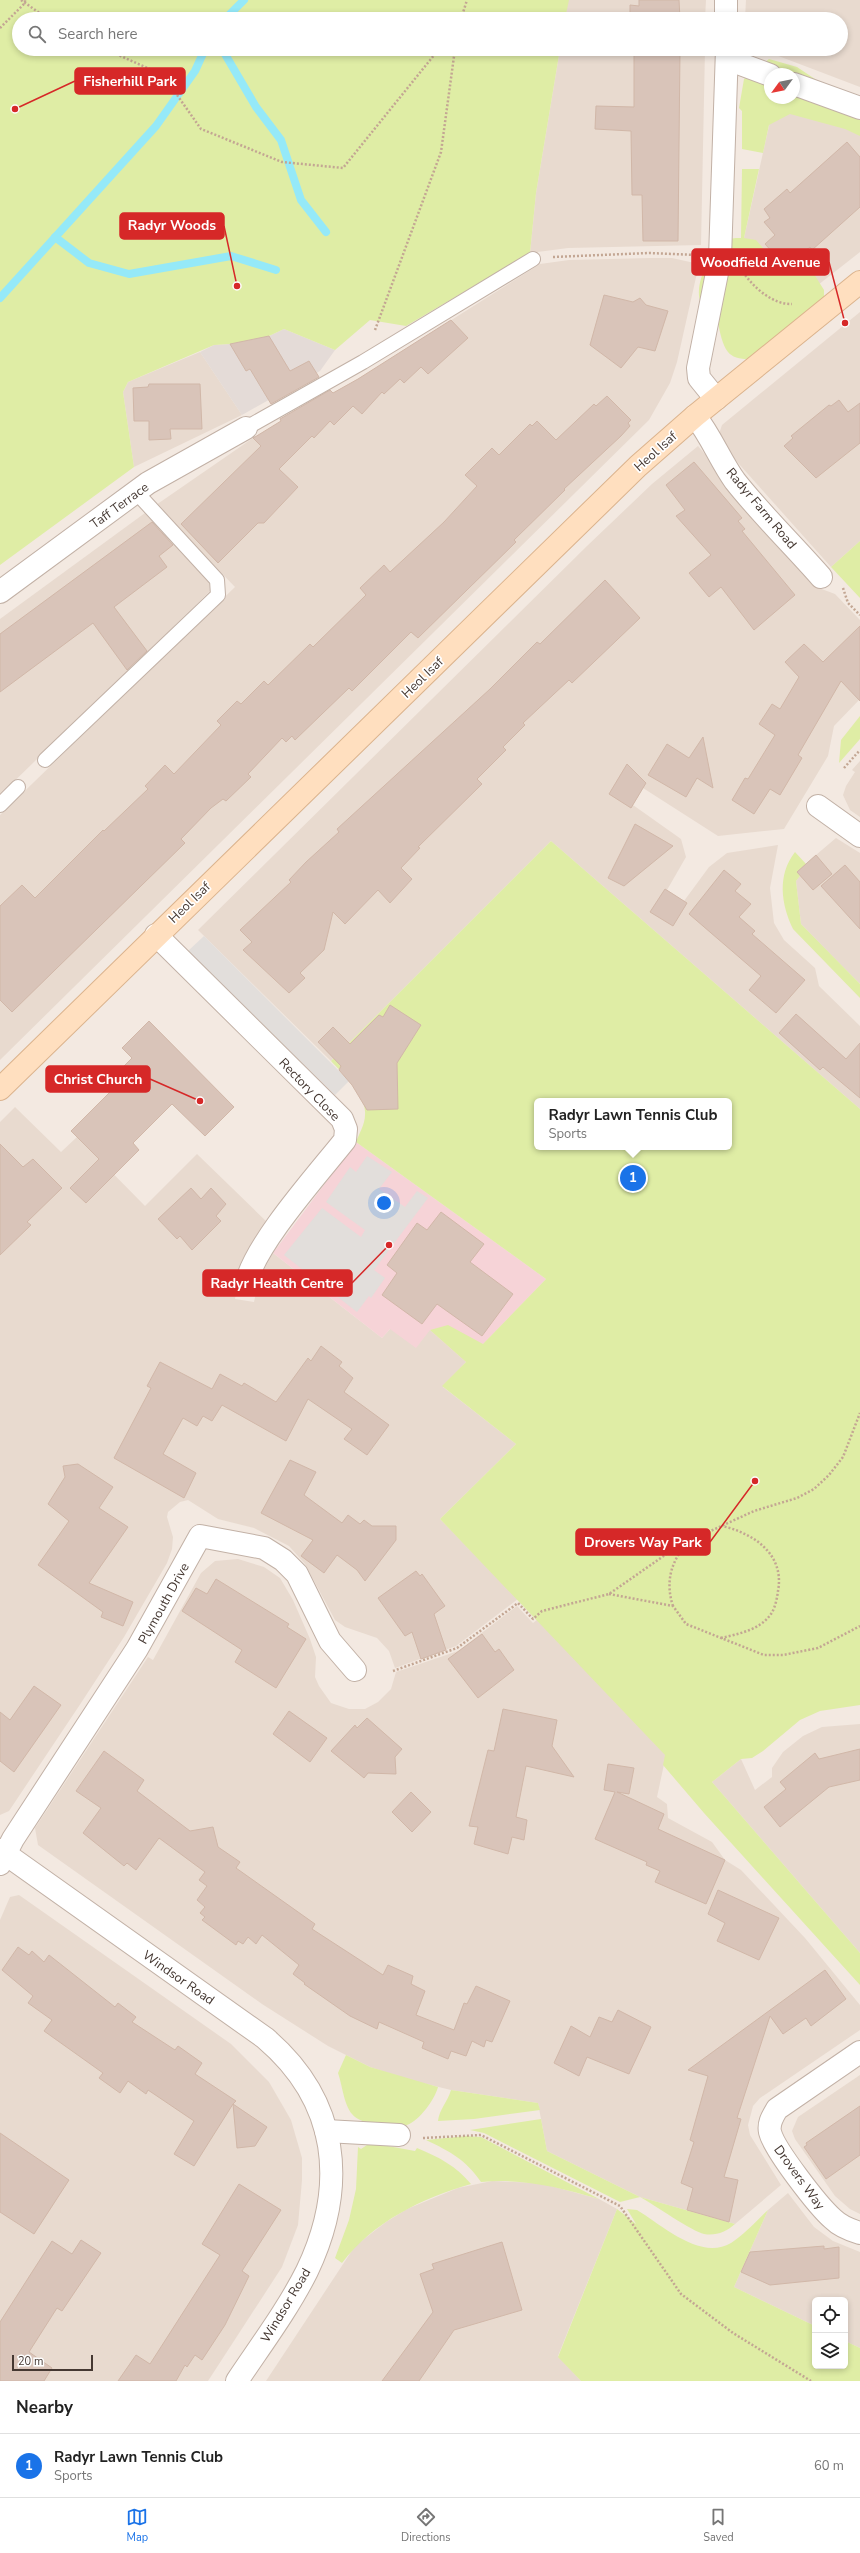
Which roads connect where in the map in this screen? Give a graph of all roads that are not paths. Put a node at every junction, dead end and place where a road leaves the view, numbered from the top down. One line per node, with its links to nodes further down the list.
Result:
1 (726, 0): 2 (street)
2 (726, 12)
3 (727, 56): 10 (street)
4 (731, 56): 5 (street)
5 (764, 72)
6 (800, 86): 7 (street)
7 (860, 108)
8 (533, 259): 12 (lane)
9 (860, 282): 10 (main road, Heol Isaf)
10 (716, 399): 11 (main road, Heol Isaf)
11 (695, 416): 14 (street, Radyr Farm Road); 21 (main road, Heol Isaf)
12 (246, 428): 13 (street, Taff Terrace)
13 (136, 492): 15 (street, Taff Terrace); 16 (lane)
14 (821, 577)
15 (0, 592)
16 (45, 760)
17 (18, 787): 18 (lane)
18 (0, 805)
19 (818, 806): 20 (street)
20 (860, 836)
21 (156, 935): 22 (main road, Heol Isaf); 23 (street, Rectory Close)
22 (0, 1089)
23 (246, 1284)
24 (355, 1670): 25 (street, Plymouth Drive)
25 (2, 1856): 27 (street, Windsor Road)
26 (860, 2052): 29 (street, Drovers Way)
27 (326, 2131): 28 (street); 30 (street, Windsor Road)
28 (399, 2136)
29 (860, 2233)
30 (237, 2381)

